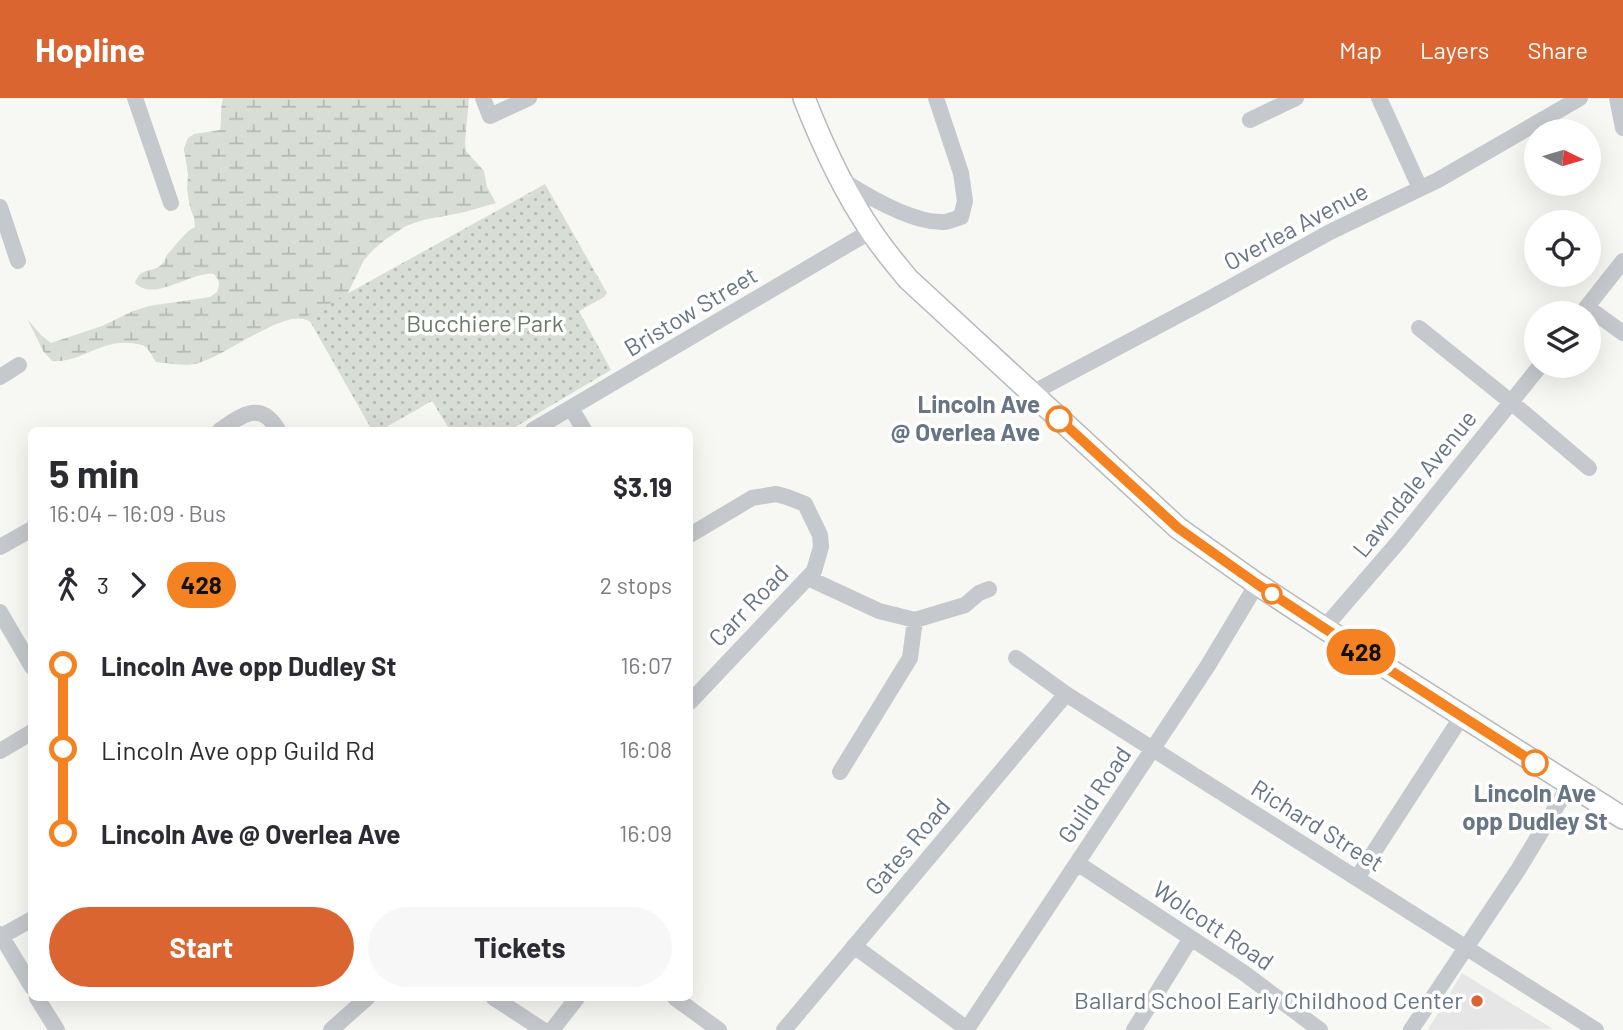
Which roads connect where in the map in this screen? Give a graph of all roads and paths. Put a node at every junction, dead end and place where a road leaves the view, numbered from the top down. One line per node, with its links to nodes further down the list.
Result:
1 (135, 98): 14 (street)
2 (483, 98): 3 (street)
3 (529, 98)
4 (804, 98): 12 (main road)
5 (936, 98): 12 (street)
6 (1296, 98): 10 (street)
7 (1379, 98): 13 (street)
8 (1580, 98): 13 (street, Overlea Avenue)
9 (1617, 98): 11 (street)
10 (1250, 120)
11 (1623, 128)
12 (841, 179): 16 (main road)
13 (1420, 188): 26 (street, Overlea Avenue)
14 (171, 203)
15 (0, 206): 17 (street)
16 (871, 231): 26 (main road); 28 (street, Bristow Street)
17 (18, 261)
18 (1623, 261): 19 (street)
19 (1591, 301)
20 (1601, 320): 22 (street)
21 (1419, 328): 27 (street)
22 (1623, 333)
23 (19, 365): 24 (street)
24 (0, 377)
25 (1530, 378): 27 (street, Lawndale Avenue)
26 (1032, 393): 38 (main road)
27 (1511, 402): 33 (street); 42 (street, Lawndale Avenue)
28 (571, 408): 31 (street, Bristow Street); 32 (street)
29 (225, 427): 30 (street)
30 (276, 427)
31 (538, 427)
32 (582, 427)
33 (1589, 468)
34 (28, 530): 36 (street)
35 (693, 533): 37 (street, Carr Road)
36 (0, 547)
37 (808, 578): 41 (street); 46 (street, Carr Road)
38 (1257, 584): 42 (main road); 49 (street, Guild Road)
39 (989, 589): 41 (street)
40 (0, 612): 44 (street)
41 (915, 620): 51 (street)
42 (1324, 628): 47 (main road)
43 (1016, 658): 45 (street, Richard Street)
44 (28, 660)
45 (1066, 694): 49 (street, Richard Street); 59 (street, Gates Road)
46 (693, 699)
47 (1462, 716): 52 (main road); 55 (street)
48 (28, 734): 50 (street)
49 (1153, 749): 54 (street, Guild Road); 55 (street, Richard Street)
50 (0, 751)
51 (840, 772)
52 (1570, 784): 53 (main road); 60 (street)
53 (1623, 818)
54 (1077, 863): 58 (street, Wolcott Road); 67 (street, Guild Road)
55 (1357, 878): 60 (street, Richard Street)
56 (28, 921): 57 (street)
57 (0, 936): 61 (street)
58 (1191, 938): 74 (street); 75 (street, Wolcott Road)
59 (854, 946): 67 (street); 73 (street, Gates Road)
60 (1466, 948): 76 (street); 77 (street, Richard Street)
61 (28, 981)
62 (39, 1001): 68 (street)
63 (364, 1001): 69 (street)
64 (499, 1001): 70 (street)
65 (576, 1001): 71 (street)
66 (679, 1001): 72 (street)
67 (967, 1029)
68 (57, 1030)
69 (331, 1030)
70 (543, 1030)
71 (552, 1030)
72 (719, 1030)
73 (784, 1030)
74 (1134, 1030)
75 (1320, 1030)
76 (1411, 1030)
77 (1595, 1030)

